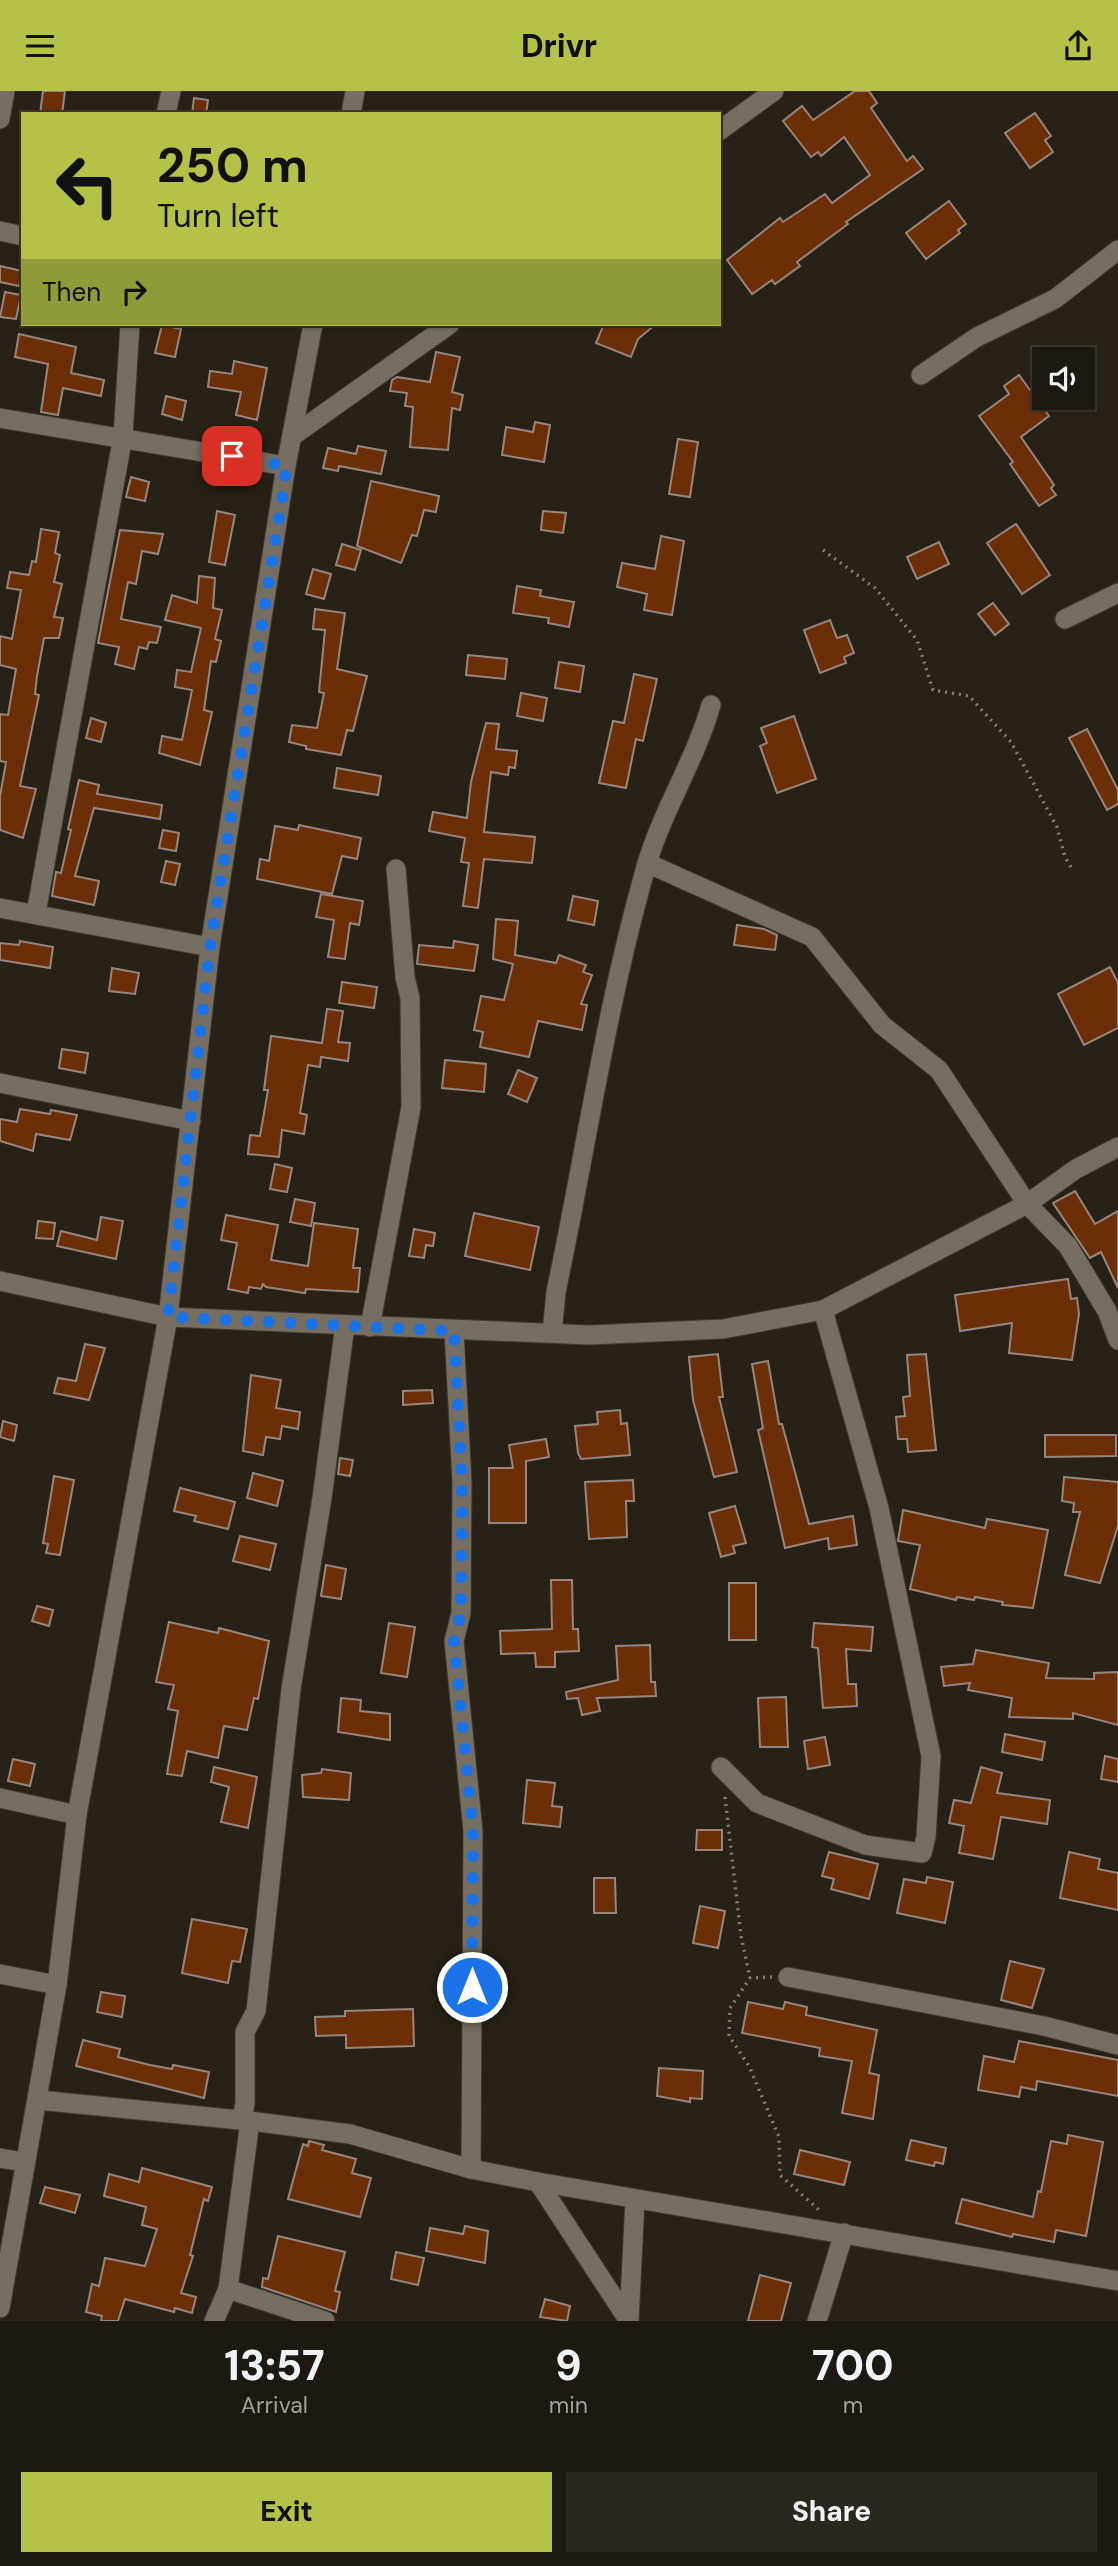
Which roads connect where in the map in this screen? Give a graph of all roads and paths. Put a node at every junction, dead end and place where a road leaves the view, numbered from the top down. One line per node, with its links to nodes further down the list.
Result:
1 (5, 91): 7 (street)
2 (171, 91): 5 (street)
3 (355, 91): 6 (street)
4 (774, 91): 8 (street)
5 (166, 112)
6 (351, 112)
7 (0, 119)
8 (721, 130)
9 (0, 231): 10 (street)
10 (21, 236)
11 (1118, 250): 15 (street)
12 (130, 326): 18 (street)
13 (313, 326): 17 (street)
14 (447, 326): 17 (street)
15 (921, 376)
16 (0, 418): 18 (street)
17 (294, 435): 19 (street)
18 (123, 436): 19 (street); 28 (street)
19 (286, 466): 29 (street)
20 (823, 550): 26 (path)
21 (1118, 593): 22 (street)
22 (1065, 619)
23 (711, 705): 24 (street)
24 (647, 863): 33 (street); 40 (street)
25 (396, 869): 38 (street)
26 (1072, 869)
27 (0, 908): 28 (street)
28 (36, 913): 29 (street)
29 (210, 947): 31 (street)
30 (0, 1083): 31 (street)
31 (191, 1121): 36 (street)
32 (1118, 1147): 33 (street)
33 (1027, 1203): 35 (street); 41 (street)
34 (0, 1281): 36 (street)
35 (822, 1310): 40 (street); 42 (street)
36 (168, 1317): 37 (street); 44 (street)
37 (345, 1325): 38 (street); 51 (street)
38 (370, 1327): 39 (street)
39 (454, 1331): 40 (street); 54 (street)
40 (552, 1333)
41 (1118, 1340)
42 (721, 1767): 47 (path)
43 (0, 1798): 44 (street)
44 (77, 1815): 48 (street)
45 (0, 1974): 48 (street)
46 (788, 1977): 47 (path); 49 (street)
47 (751, 1978): 57 (path)
48 (57, 1985): 50 (street)
49 (1118, 2045)
50 (38, 2100): 51 (street); 53 (street)
51 (246, 2120): 54 (street); 59 (street)
52 (0, 2158): 53 (street)
53 (24, 2162): 60 (street)
54 (471, 2169): 55 (street)
55 (538, 2182): 56 (street); 63 (street)
56 (635, 2200): 57 (street); 63 (street)
57 (844, 2233): 58 (street); 64 (street)
58 (1118, 2281)
59 (228, 2289): 61 (street); 62 (street)
60 (0, 2308)
61 (214, 2321)
62 (326, 2321)
63 (629, 2321)
64 (817, 2321)

